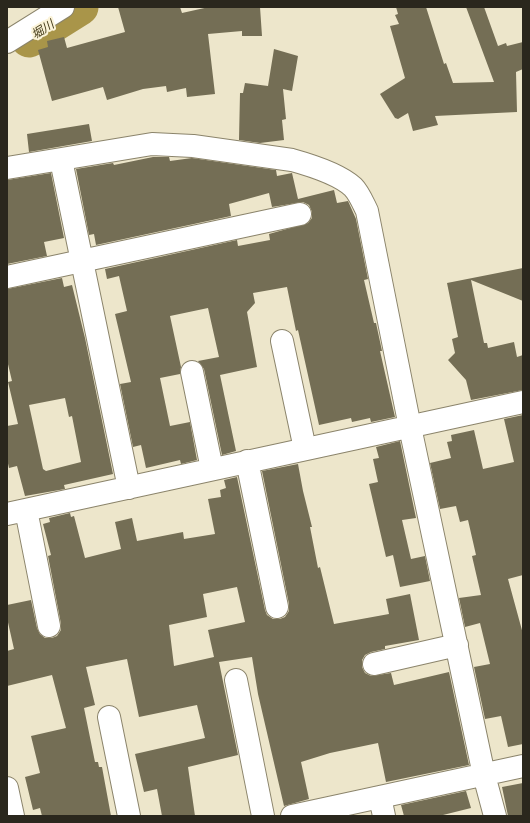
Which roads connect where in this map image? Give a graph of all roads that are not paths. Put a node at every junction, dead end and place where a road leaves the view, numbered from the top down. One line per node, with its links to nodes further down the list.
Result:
1 (63, 7): 2 (street)
2 (7, 42)
3 (61, 160): 4 (street); 6 (street); 11 (street)
4 (7, 168)
5 (300, 214): 6 (street)
6 (82, 260): 7 (street); 15 (street)
7 (7, 277)
8 (282, 341): 12 (street)
9 (192, 372): 14 (street)
10 (523, 402): 11 (street)
11 (410, 427): 12 (street); 19 (street)
12 (305, 449): 13 (street)
13 (247, 461): 14 (street); 17 (street)
14 (212, 469): 15 (street)
15 (129, 488): 16 (street)
16 (17, 512): 18 (street)
17 (277, 607)
18 (49, 626)
19 (457, 645): 20 (street); 24 (street)
20 (374, 664)
21 (236, 680): 29 (street)
22 (109, 717): 28 (street)
23 (523, 766): 24 (street)
24 (484, 775): 26 (street); 31 (street)
25 (7, 788): 27 (street)
26 (382, 807): 30 (street)
27 (13, 816)
28 (129, 816)
29 (263, 816)
30 (292, 816)
31 (495, 816)

